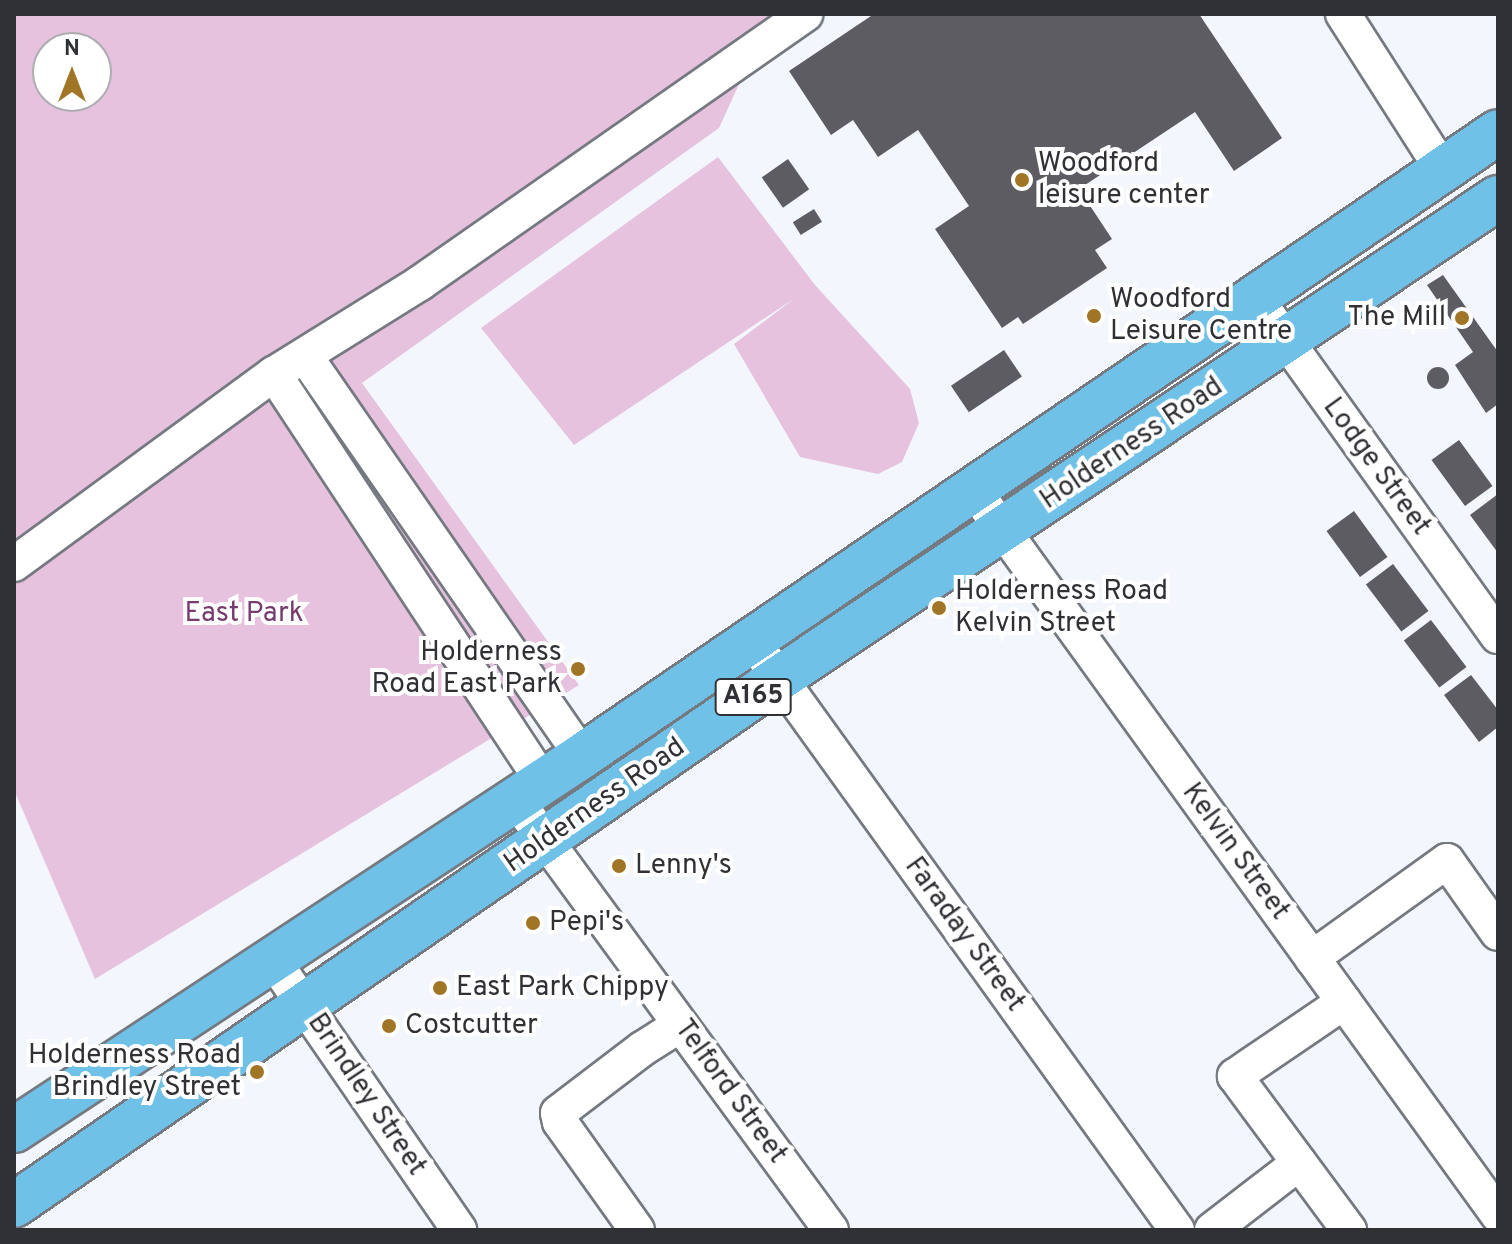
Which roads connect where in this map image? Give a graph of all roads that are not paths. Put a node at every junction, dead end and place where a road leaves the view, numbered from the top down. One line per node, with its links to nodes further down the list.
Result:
1 (805, 14): 8 (street)
2 (1343, 14): 4 (street)
3 (1498, 132): 4 (highway, Holderness Road / A165)
4 (1442, 169): 6 (highway, Holderness Road / A165)
5 (1498, 198): 7 (highway, Holderness Road / A165)
6 (1255, 297): 7 (street, Lodge Street); 10 (highway, Holderness Road / A165)
7 (1286, 341): 11 (highway, Holderness Road / A165); 13 (street, Lodge Street)
8 (305, 356): 9 (street); 16 (street)
9 (274, 374): 12 (street); 17 (street, Telford Street)
10 (974, 490): 11 (street, Kelvin Street); 14 (highway, Holderness Road / A165)
11 (1003, 531): 15 (highway, Holderness Road / A165); 20 (street, Kelvin Street)
12 (14, 564)
13 (1498, 636)
14 (752, 640): 15 (street, Faraday Street); 16 (highway, Holderness Road / A165)
15 (778, 679): 18 (highway, Holderness Road / A165); 32 (street, Faraday Street)
16 (582, 756): 17 (highway, Holderness Road / A165)
17 (529, 791): 18 (street, Telford Street); 21 (highway, Holderness Road / A165)
18 (546, 841): 23 (highway, Holderness Road / A165); 24 (street, Telford Street)
19 (1498, 933): 20 (street)
20 (1312, 958): 22 (street, Kelvin Street)
21 (273, 960): 23 (street, Brindley Street); 25 (highway, Holderness Road / A165)
22 (1344, 1002): 26 (street); 28 (street, Kelvin Street)
23 (304, 1003): 27 (highway, Holderness Road / A165); 29 (street, Brindley Street)
24 (680, 1025): 30 (street); 31 (street, Telford Street)
25 (14, 1130)
26 (1299, 1163): 33 (street); 34 (street)
27 (14, 1205)
28 (1498, 1215)
29 (459, 1230)
30 (637, 1230)
31 (831, 1230)
32 (1177, 1230)
33 (1212, 1230)
34 (1349, 1230)

